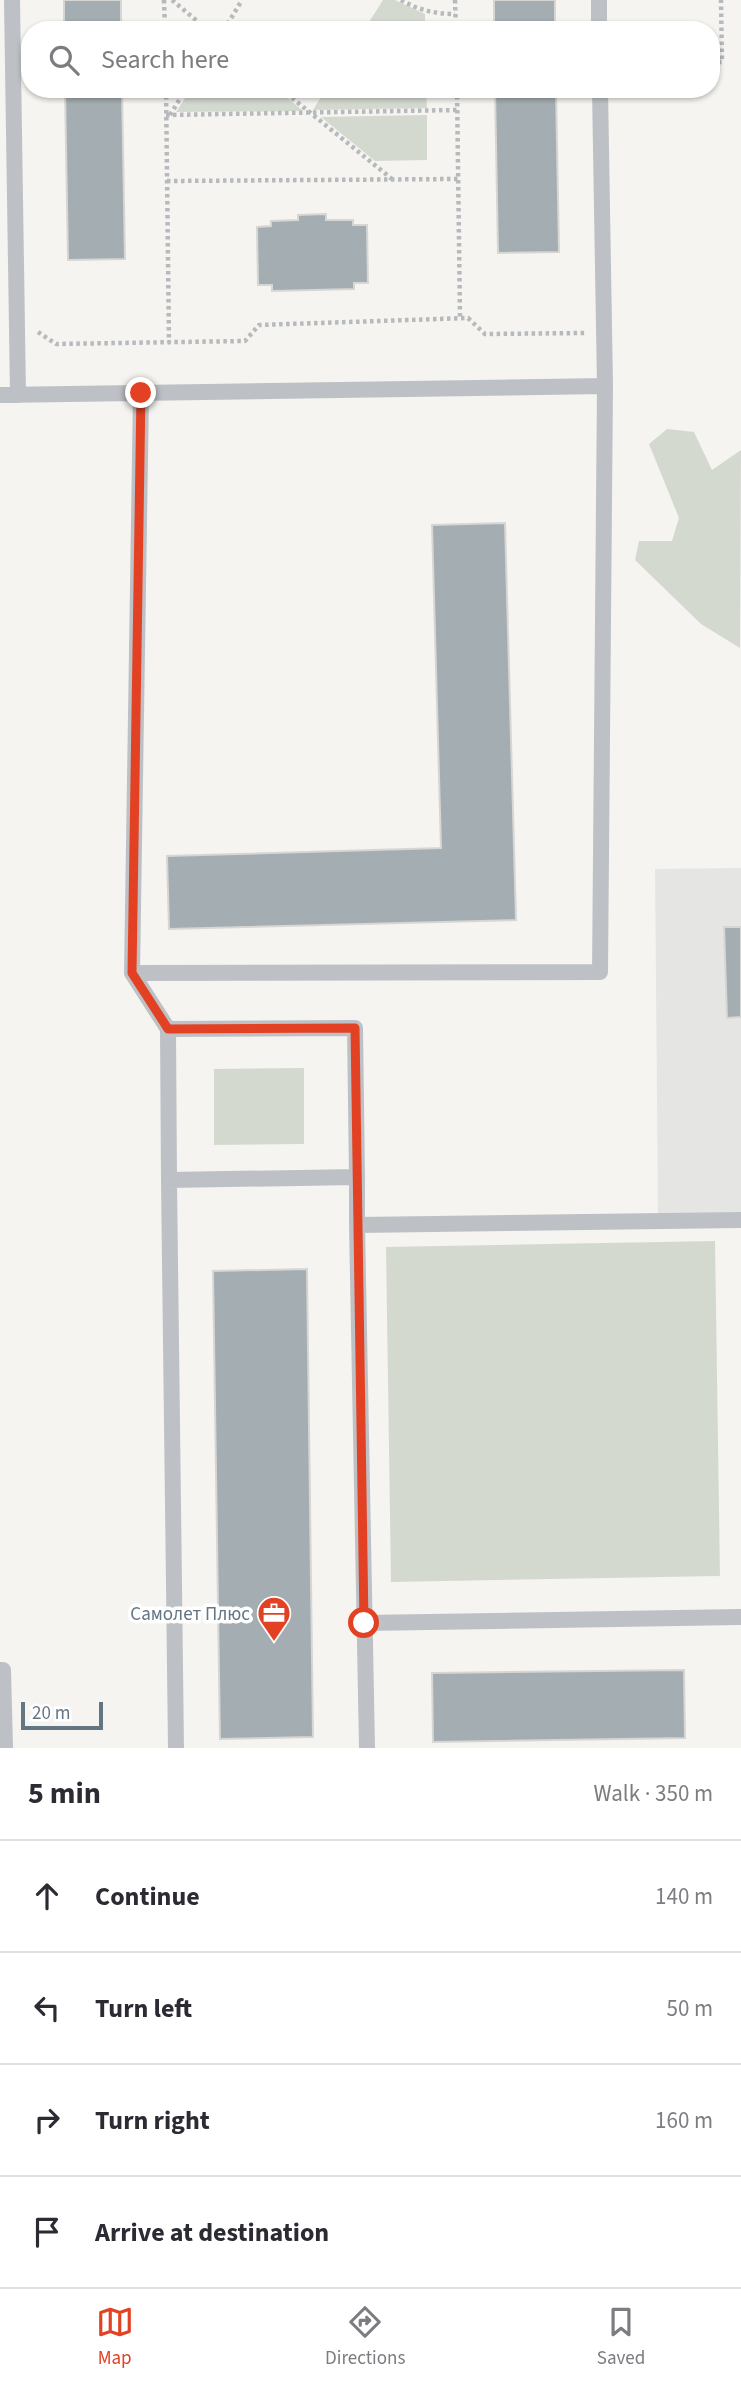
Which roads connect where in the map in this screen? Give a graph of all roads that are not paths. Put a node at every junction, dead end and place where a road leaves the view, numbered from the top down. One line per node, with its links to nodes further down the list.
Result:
1 (12, 0): 7 (lane)
2 (599, 0): 3 (lane)
3 (599, 21)
4 (600, 98): 5 (lane)
5 (605, 386): 6 (lane); 9 (lane)
6 (141, 393): 7 (lane); 9 (lane)
7 (18, 395): 8 (lane)
8 (0, 396)
9 (132, 973): 10 (lane)
10 (168, 1029): 11 (lane); 12 (lane)
11 (357, 1177): 12 (lane); 14 (lane)
12 (169, 1180): 19 (lane)
13 (741, 1220): 14 (lane)
14 (357, 1225): 16 (lane)
15 (741, 1617): 16 (lane)
16 (364, 1623): 20 (lane)
17 (0, 1670): 18 (lane)
18 (5, 1748)
19 (176, 1748)
20 (367, 1748)

